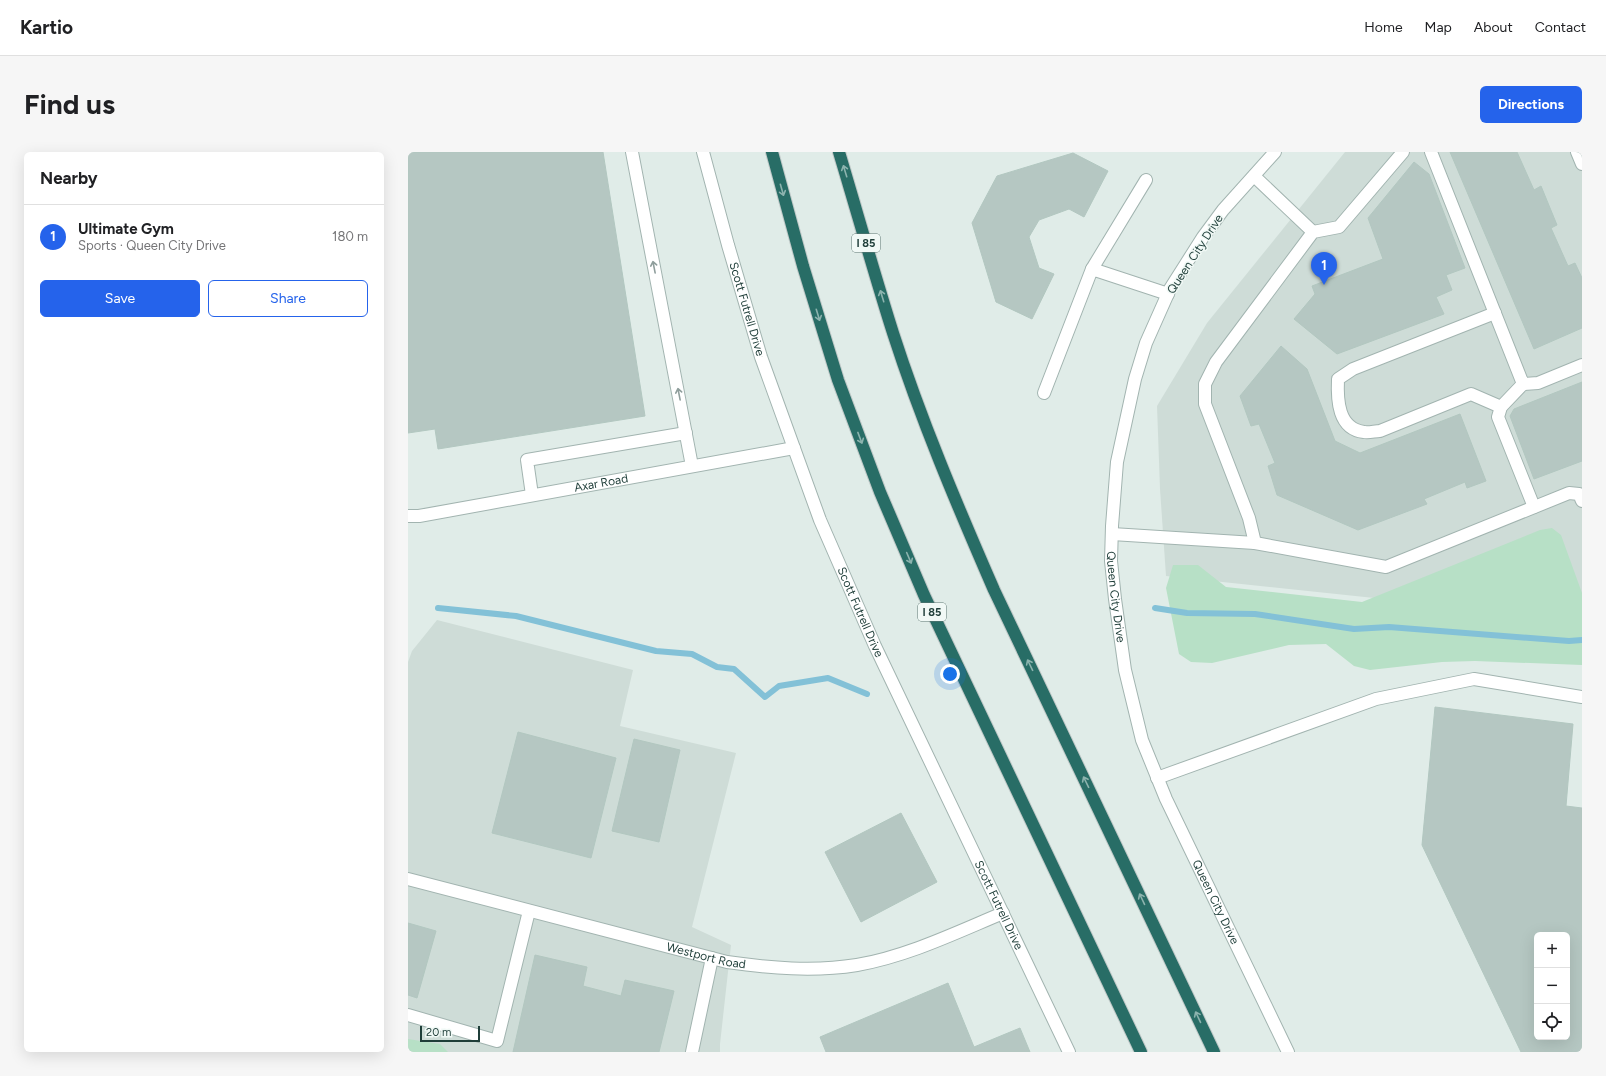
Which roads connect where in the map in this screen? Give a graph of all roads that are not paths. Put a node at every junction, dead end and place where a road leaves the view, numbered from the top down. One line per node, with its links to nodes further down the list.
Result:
1 (632, 152): 20 (street, one-way to 1)
2 (703, 152): 21 (street, Scott Futrell Drive)
3 (772, 152): 38 (highway, I 85, one-way to 38)
4 (839, 152): 39 (highway, I 85, one-way to 4)
5 (1275, 152): 10 (street, Queen City Drive)
6 (1403, 152): 12 (street)
7 (1431, 152): 15 (street)
8 (1577, 152): 9 (street)
9 (1582, 164)
10 (1254, 176): 12 (street); 14 (street, Queen City Drive)
11 (1146, 180): 13 (street)
12 (1313, 232): 28 (street)
13 (1092, 269): 14 (street); 18 (street)
14 (1168, 294): 27 (street, Queen City Drive)
15 (1495, 313): 17 (street); 19 (street)
16 (1582, 366): 17 (street)
17 (1523, 384): 19 (street)
18 (1044, 393)
19 (1501, 406): 25 (street)
20 (686, 433): 22 (street); 23 (street)
21 (794, 448): 22 (street, Axar Road); 33 (street, Scott Futrell Drive)
22 (692, 466): 23 (street, Axar Road)
23 (532, 496): 26 (street, Axar Road)
24 (1582, 501): 25 (street)
25 (1534, 507): 28 (street)
26 (408, 516)
27 (1112, 534): 28 (street); 30 (street, Queen City Drive)
28 (1255, 543)
29 (1582, 697): 30 (street)
30 (1157, 778): 40 (street, Queen City Drive)
31 (408, 879): 32 (street, Westport Road)
32 (529, 911): 34 (street, Westport Road); 35 (street)
33 (1003, 913): 34 (street, Westport Road); 37 (street, Scott Futrell Drive)
34 (712, 958): 36 (street)
35 (408, 1015)
36 (692, 1052)
37 (1069, 1052)
38 (1141, 1052)
39 (1214, 1052)
40 (1288, 1052)

